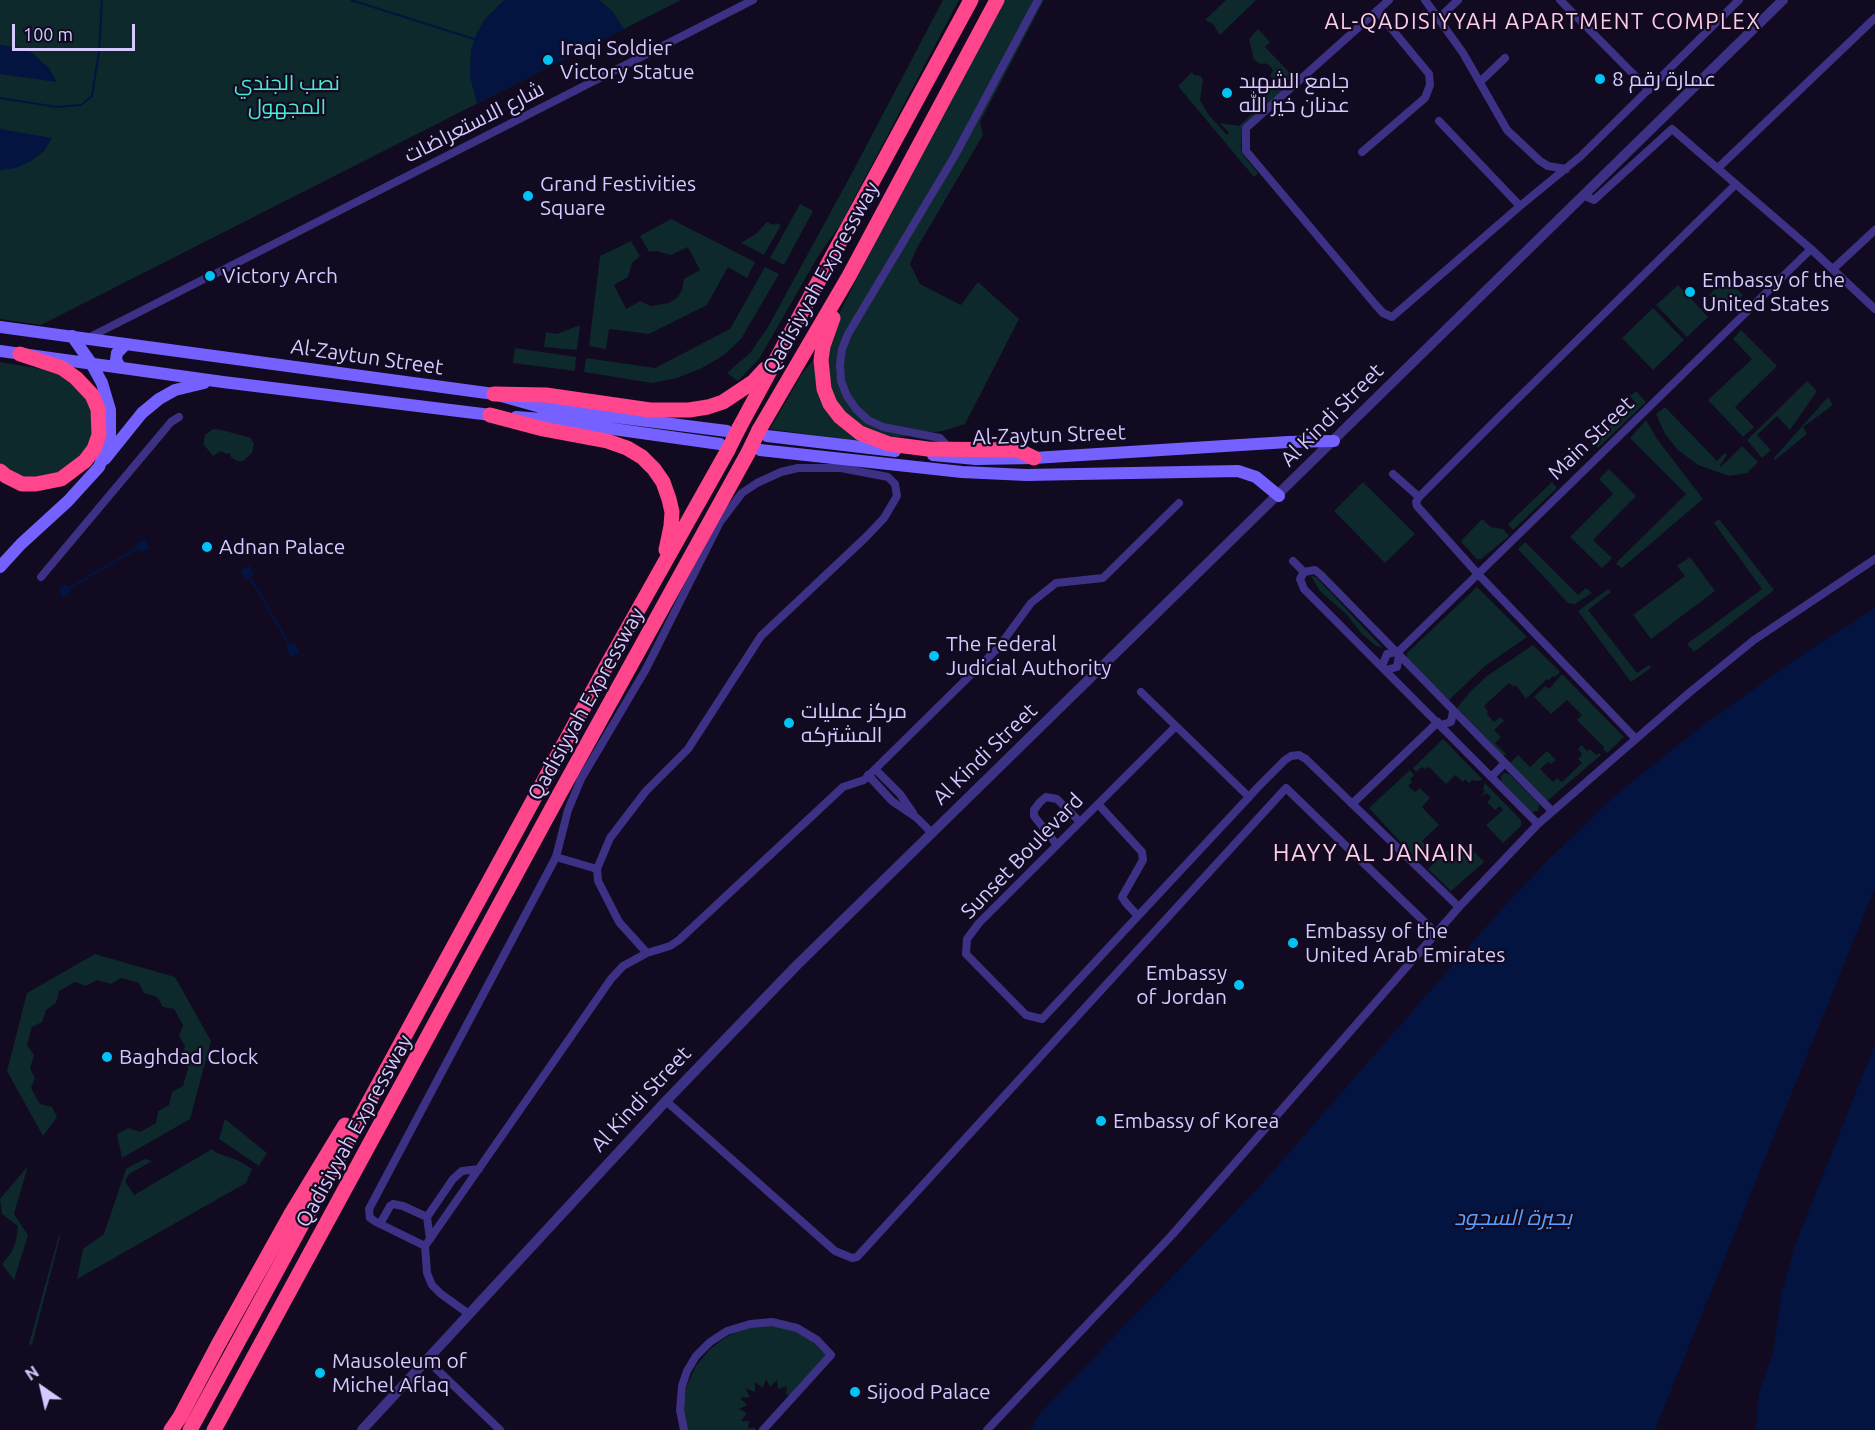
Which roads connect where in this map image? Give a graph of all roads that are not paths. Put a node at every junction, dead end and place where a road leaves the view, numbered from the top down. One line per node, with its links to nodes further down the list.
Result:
1 (753, 0): 31 (street, شارع الاستعراضات)
2 (971, 0): 33 (highway, Qadisiyyah Expressway)
3 (997, 0): 27 (highway, Qadisiyyah Expressway)
4 (1038, 0): 48 (street)
5 (1389, 0): 11 (street)
6 (1425, 0): 12 (street)
7 (1458, 0): 12 (street)
8 (1560, 0): 16 (street)
9 (1739, 0): 16 (street)
10 (1783, 0): 22 (street, Al Kindi Street)
11 (1377, 11): 18 (street); 23 (street)
12 (1439, 18): 15 (street)
13 (1875, 18): 19 (street)
14 (1505, 58): 15 (street)
15 (1480, 82): 20 (street)
16 (1649, 90): 20 (street)
17 (1439, 121): 23 (street)
18 (1362, 152)
19 (1718, 168): 21 (street); 22 (street)
20 (1566, 169): 23 (street)
21 (1736, 184): 25 (street); 55 (street)
22 (1582, 195): 45 (street, Al Kindi Street)
23 (1520, 206)
24 (1875, 230): 26 (street)
25 (1811, 249): 26 (street); 62 (street, Main Street)
26 (1833, 269): 28 (street)
27 (849, 276): 44 (highway, Qadisiyyah Expressway); 48 (highway)
28 (1875, 309)
29 (0, 327): 30 (main road, Al-Zaytun Street)
30 (72, 336): 31 (main road, Al-Zaytun Street); 36 (main road)
31 (88, 338): 32 (main road, Al-Zaytun Street)
32 (126, 344): 37 (main road); 39 (main road, Al-Zaytun Street)
33 (783, 345): 39 (highway); 43 (highway, Qadisiyyah Expressway)
34 (0, 351): 35 (main road, Al-Zaytun Street)
35 (20, 354): 36 (main road, Al-Zaytun Street); 51 (highway)
36 (91, 363): 37 (main road, Al-Zaytun Street); 50 (main road)
37 (120, 367): 38 (main road, Al-Zaytun Street)
38 (223, 382): 40 (main road, Al-Zaytun Street); 50 (main road)
39 (501, 396): 42 (main road); 43 (main road, Al-Zaytun Street)
40 (490, 415): 42 (main road, Al-Zaytun Street); 60 (highway)
41 (179, 417): 63 (street)
42 (508, 417): 46 (main road, Al-Zaytun Street)
43 (733, 430): 46 (highway, Qadisiyyah Expressway, bridge)
44 (763, 433): 47 (highway, Qadisiyyah Expressway, bridge); 48 (main road, Al-Zaytun Street)
45 (1334, 441): 49 (main road, Al-Zaytun Street); 54 (street, Al Kindi Street)
46 (724, 447): 60 (highway, Qadisiyyah Expressway)
47 (754, 452): 52 (main road, Al-Zaytun Street); 97 (highway, Qadisiyyah Expressway)
48 (960, 453): 49 (highway); 52 (main road)
49 (1034, 458)
50 (99, 467): 59 (main road)
51 (0, 471)
52 (962, 472): 54 (main road, Al-Zaytun Street)
53 (1393, 474): 55 (street)
54 (1279, 496): 79 (street, Al Kindi Street)
55 (1419, 497): 62 (street)
56 (1179, 503): 71 (street)
57 (1875, 559): 69 (street)
58 (1293, 561): 61 (street)
59 (0, 567)
60 (662, 568): 87 (highway, Qadisiyyah Expressway)
61 (1304, 572): 64 (street); 65 (street)
62 (1477, 573): 64 (street, Main Street); 69 (street)
63 (41, 577)
64 (1398, 653): 65 (street); 65 (street); 67 (street)
65 (1384, 668): 67 (street)
66 (1141, 692): 68 (street)
67 (1442, 716): 70 (street); 72 (street); 75 (street)
68 (1176, 726): 73 (street); 74 (street, Sunset Boulevard)
69 (1636, 739): 76 (street)
70 (1505, 764): 72 (street); 76 (street)
71 (871, 772): 79 (street); 86 (street)
72 (1491, 777): 78 (street)
73 (1249, 797): 75 (street, Sunset Boulevard); 84 (street, Sunset Boulevard)
74 (1098, 804): 77 (street, Sunset Boulevard); 84 (street)
75 (1353, 804): 83 (street, Sunset Boulevard)
76 (1552, 812): 78 (street)
77 (1080, 822): 80 (street, Sunset Boulevard); 80 (street)
78 (1538, 824): 83 (street)
79 (932, 833): 88 (street, Al Kindi Street)
80 (1057, 845): 84 (street, Sunset Boulevard)
81 (556, 857): 82 (street); 82 (street); 91 (street)
82 (597, 869): 86 (street)
83 (1459, 907): 85 (street)
84 (1138, 916)
85 (1436, 933): 88 (street); 102 (street)
86 (647, 953): 89 (street)
87 (407, 1030): 95 (highway); 96 (highway, Qadisiyyah Expressway)
88 (666, 1101): 93 (street, Al Kindi Street)
89 (479, 1169): 90 (street); 92 (street)
90 (426, 1217): 91 (street); 92 (street)
91 (380, 1224): 92 (street)
92 (428, 1243): 93 (street)
93 (469, 1314): 94 (street, Al Kindi Street)
94 (427, 1359): 98 (street, Al Kindi Street); 99 (street)
95 (171, 1430)
96 (190, 1430)
97 (214, 1430)
98 (362, 1430)
99 (500, 1430)
100 (684, 1430): 101 (street)
101 (763, 1430)
102 (987, 1430)

